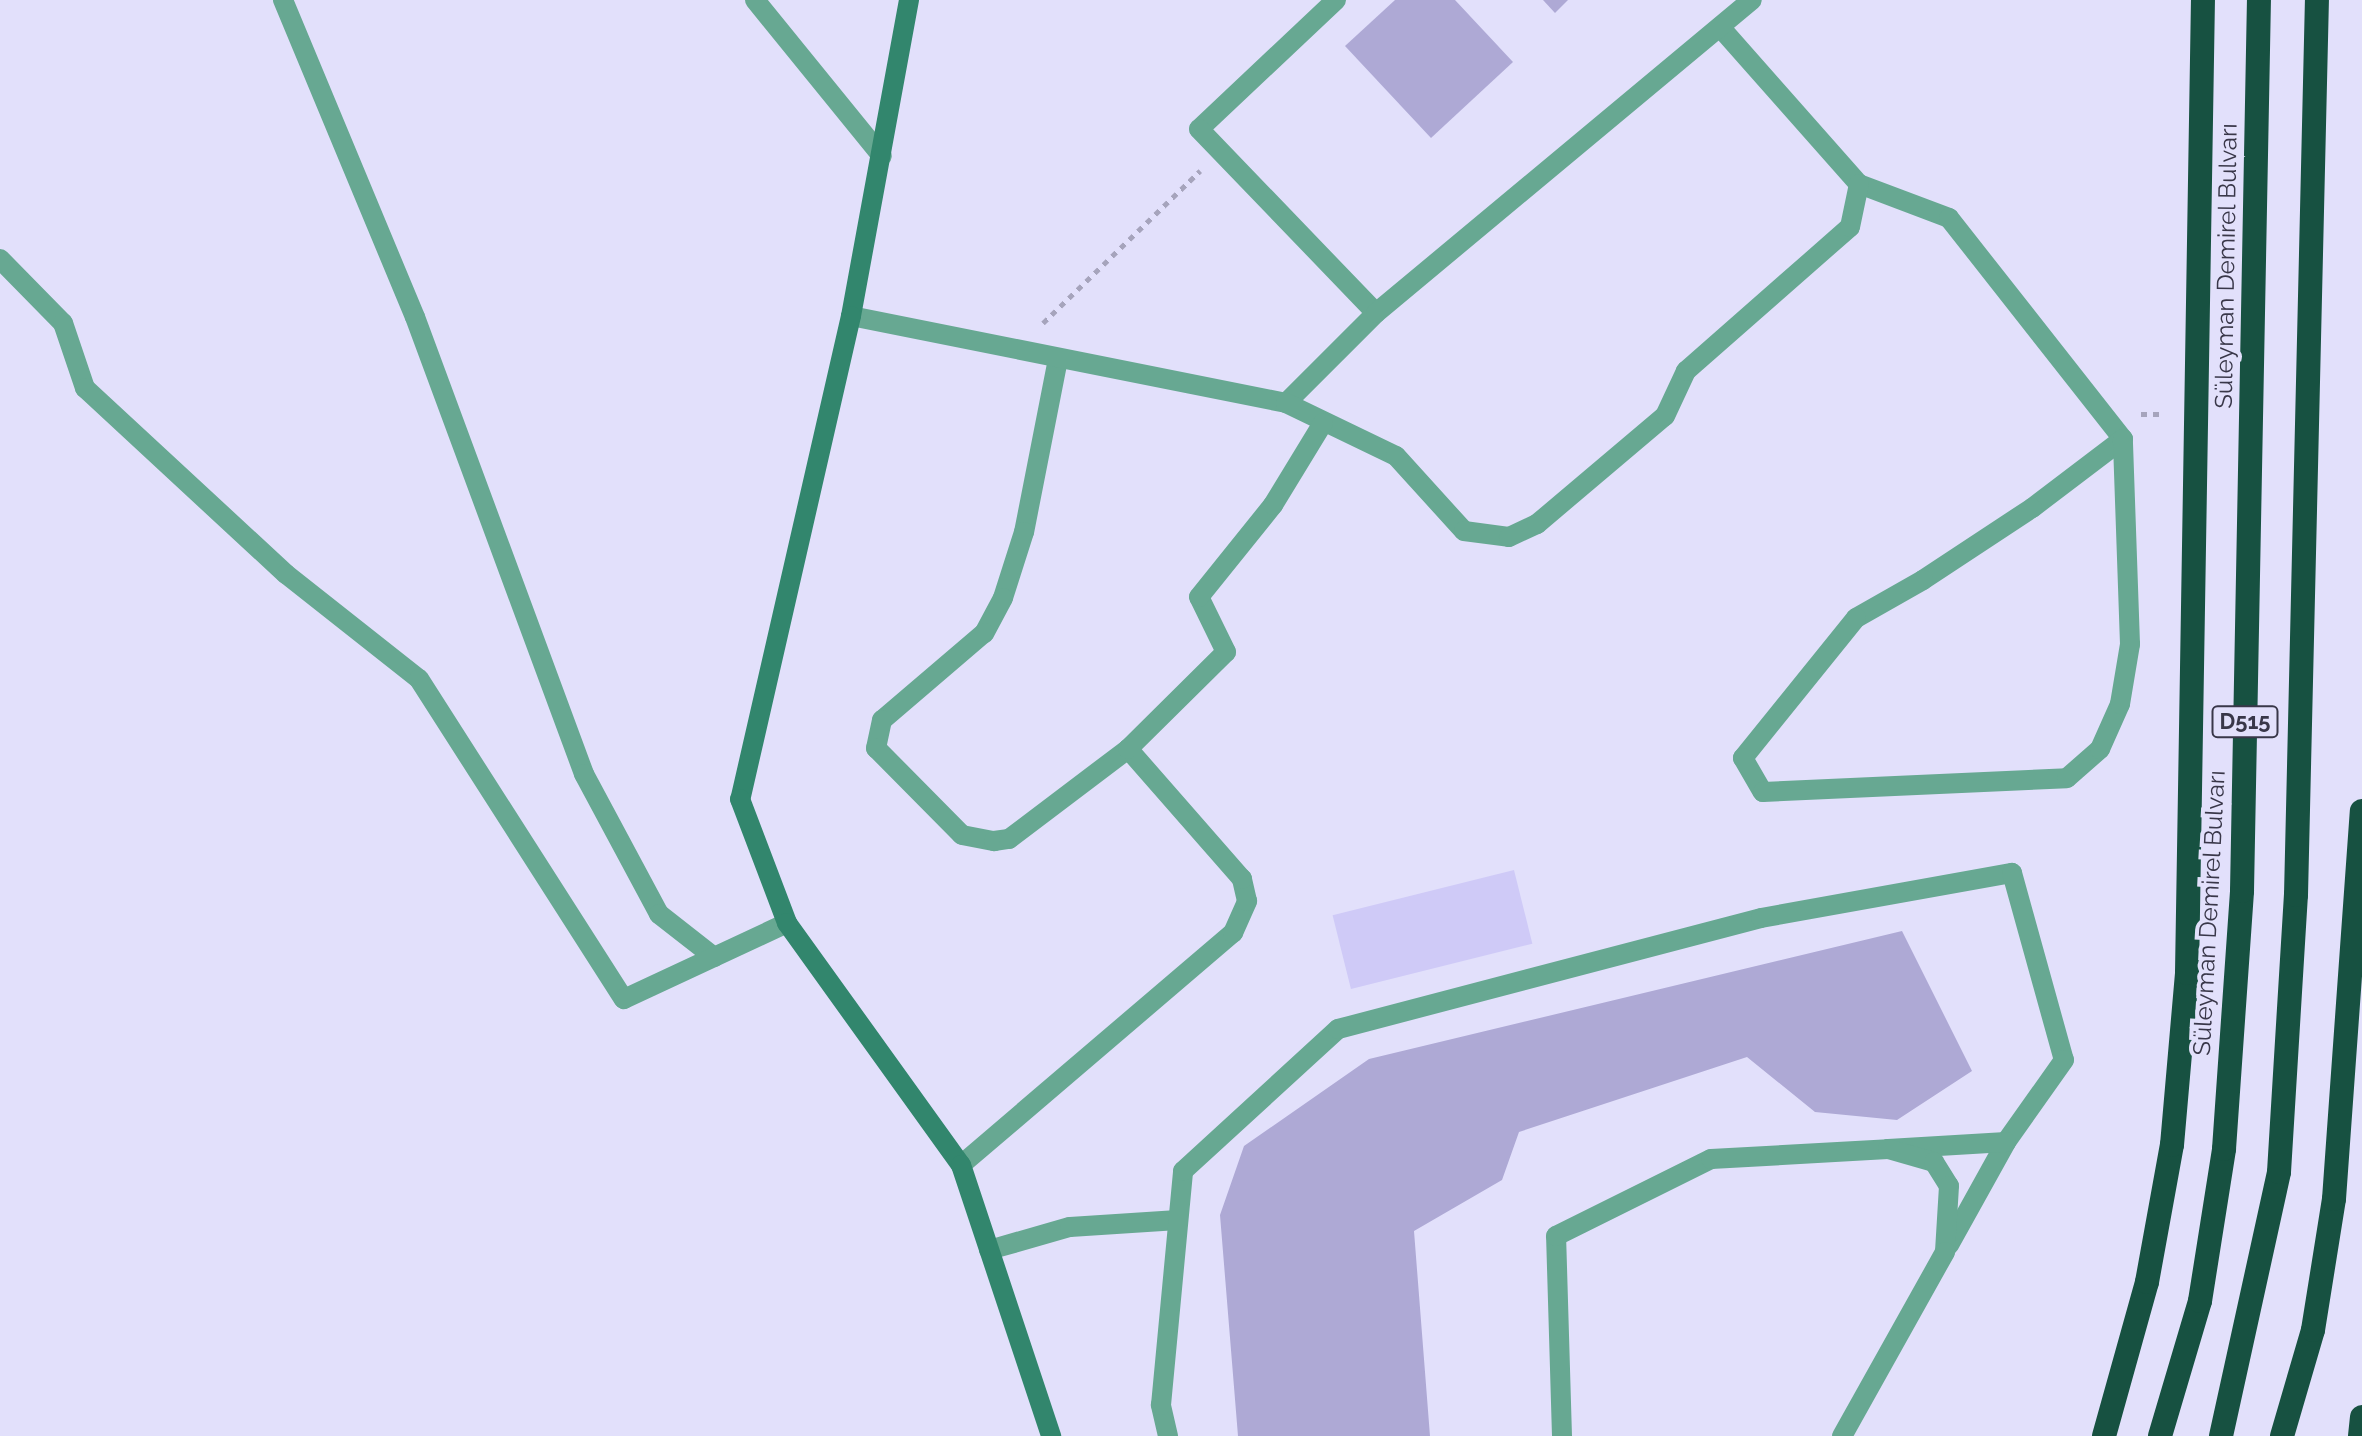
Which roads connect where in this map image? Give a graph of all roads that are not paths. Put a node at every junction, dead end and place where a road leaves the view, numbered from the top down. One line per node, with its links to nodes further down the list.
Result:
1 (283, 0): 22 (street)
2 (755, 0): 10 (street)
3 (909, 0): 10 (street)
4 (1336, 0): 13 (street)
5 (1752, 0): 9 (street)
6 (2259, 0): 35 (highway, Süleyman Demirel Bulvarı / D515, bridge)
7 (2317, 0): 36 (highway, D515, bridge)
8 (2201, 6): 34 (highway)
9 (1720, 27): 11 (street); 13 (street)
10 (882, 156): 14 (street)
11 (1859, 184): 17 (street); 18 (street)
12 (0, 259): 22 (street)
13 (1376, 313): 16 (street)
14 (851, 316): 15 (street); 21 (street)
15 (1058, 359): 16 (street); 19 (street)
16 (1286, 403): 17 (street)
17 (1323, 423): 19 (street)
18 (2123, 439): 18 (street)
19 (1128, 749): 25 (street)
20 (2362, 811): 37 (highway)
21 (787, 923): 22 (street); 25 (street)
22 (714, 957)
23 (2006, 1142): 24 (street); 26 (street); 28 (street)
24 (1888, 1149): 28 (street); 32 (street)
25 (961, 1165): 27 (street)
26 (1178, 1220): 27 (street); 31 (street)
27 (989, 1250): 30 (street)
28 (1945, 1252): 33 (street)
29 (2362, 1417): 38 (highway)
30 (1051, 1436)
31 (1168, 1436)
32 (1562, 1436)
33 (1842, 1436)
34 (2104, 1436)
35 (2160, 1436)
36 (2221, 1436)
37 (2282, 1436)
38 (2360, 1436)

